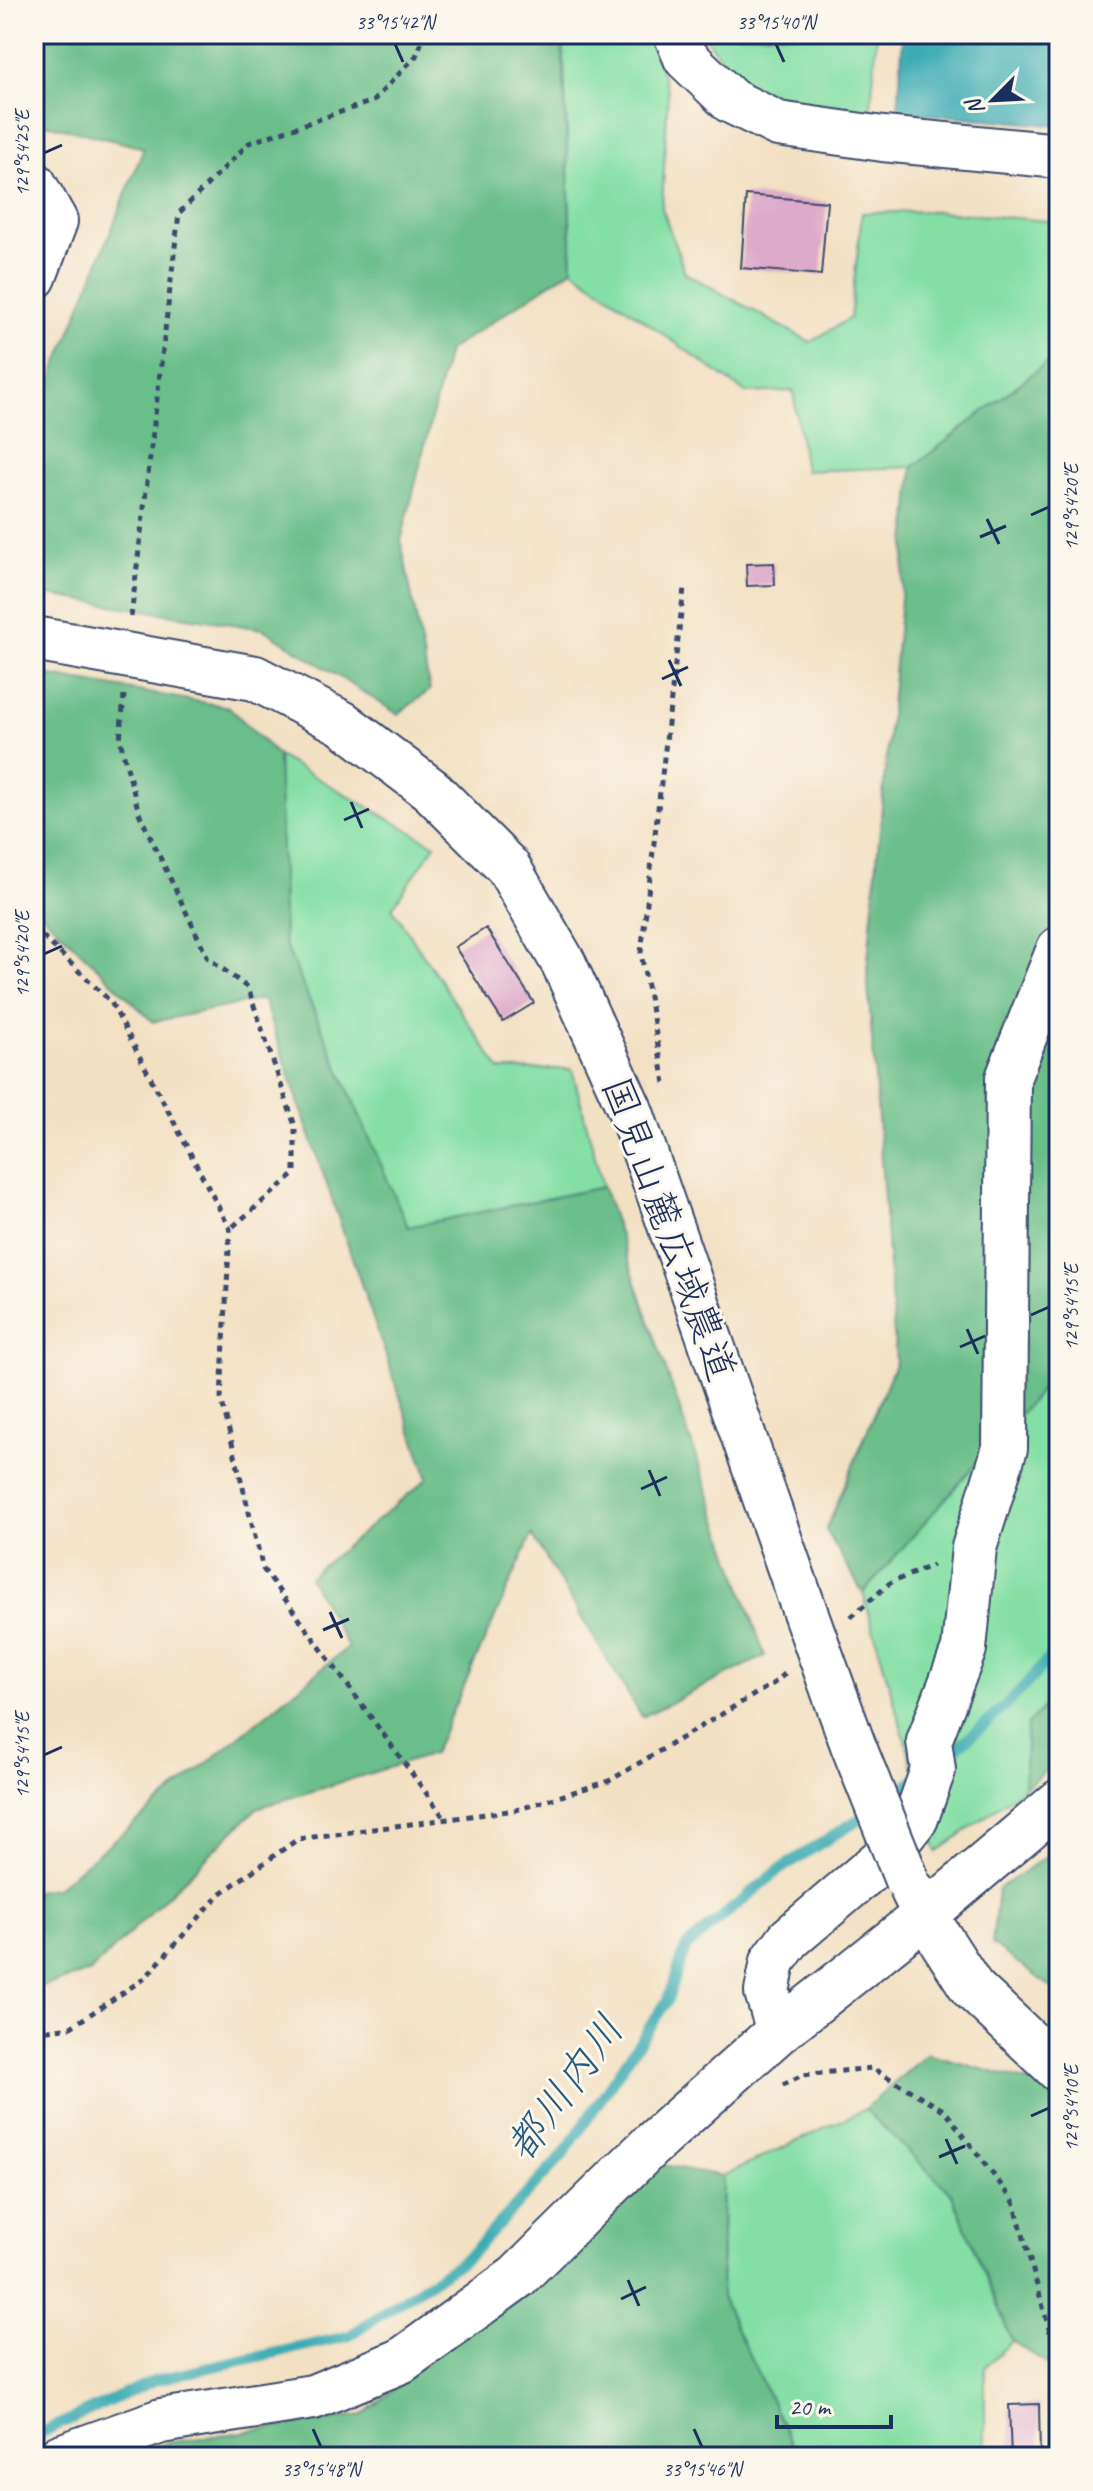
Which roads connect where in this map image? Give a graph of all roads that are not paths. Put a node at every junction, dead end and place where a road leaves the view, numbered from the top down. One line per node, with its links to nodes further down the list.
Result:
1 (676, 34): 2 (street)
2 (1059, 156)
3 (34, 184): 4 (street)
4 (34, 277)
5 (34, 639): 8 (street, 国見山麓広域農道, bridge)
6 (1059, 949): 9 (street)
7 (1059, 1802): 8 (street)
8 (916, 1898): 9 (street); 10 (street, 国見山麓広域農道)
9 (779, 2031): 11 (street)
10 (1059, 2070)
11 (60, 2457)

